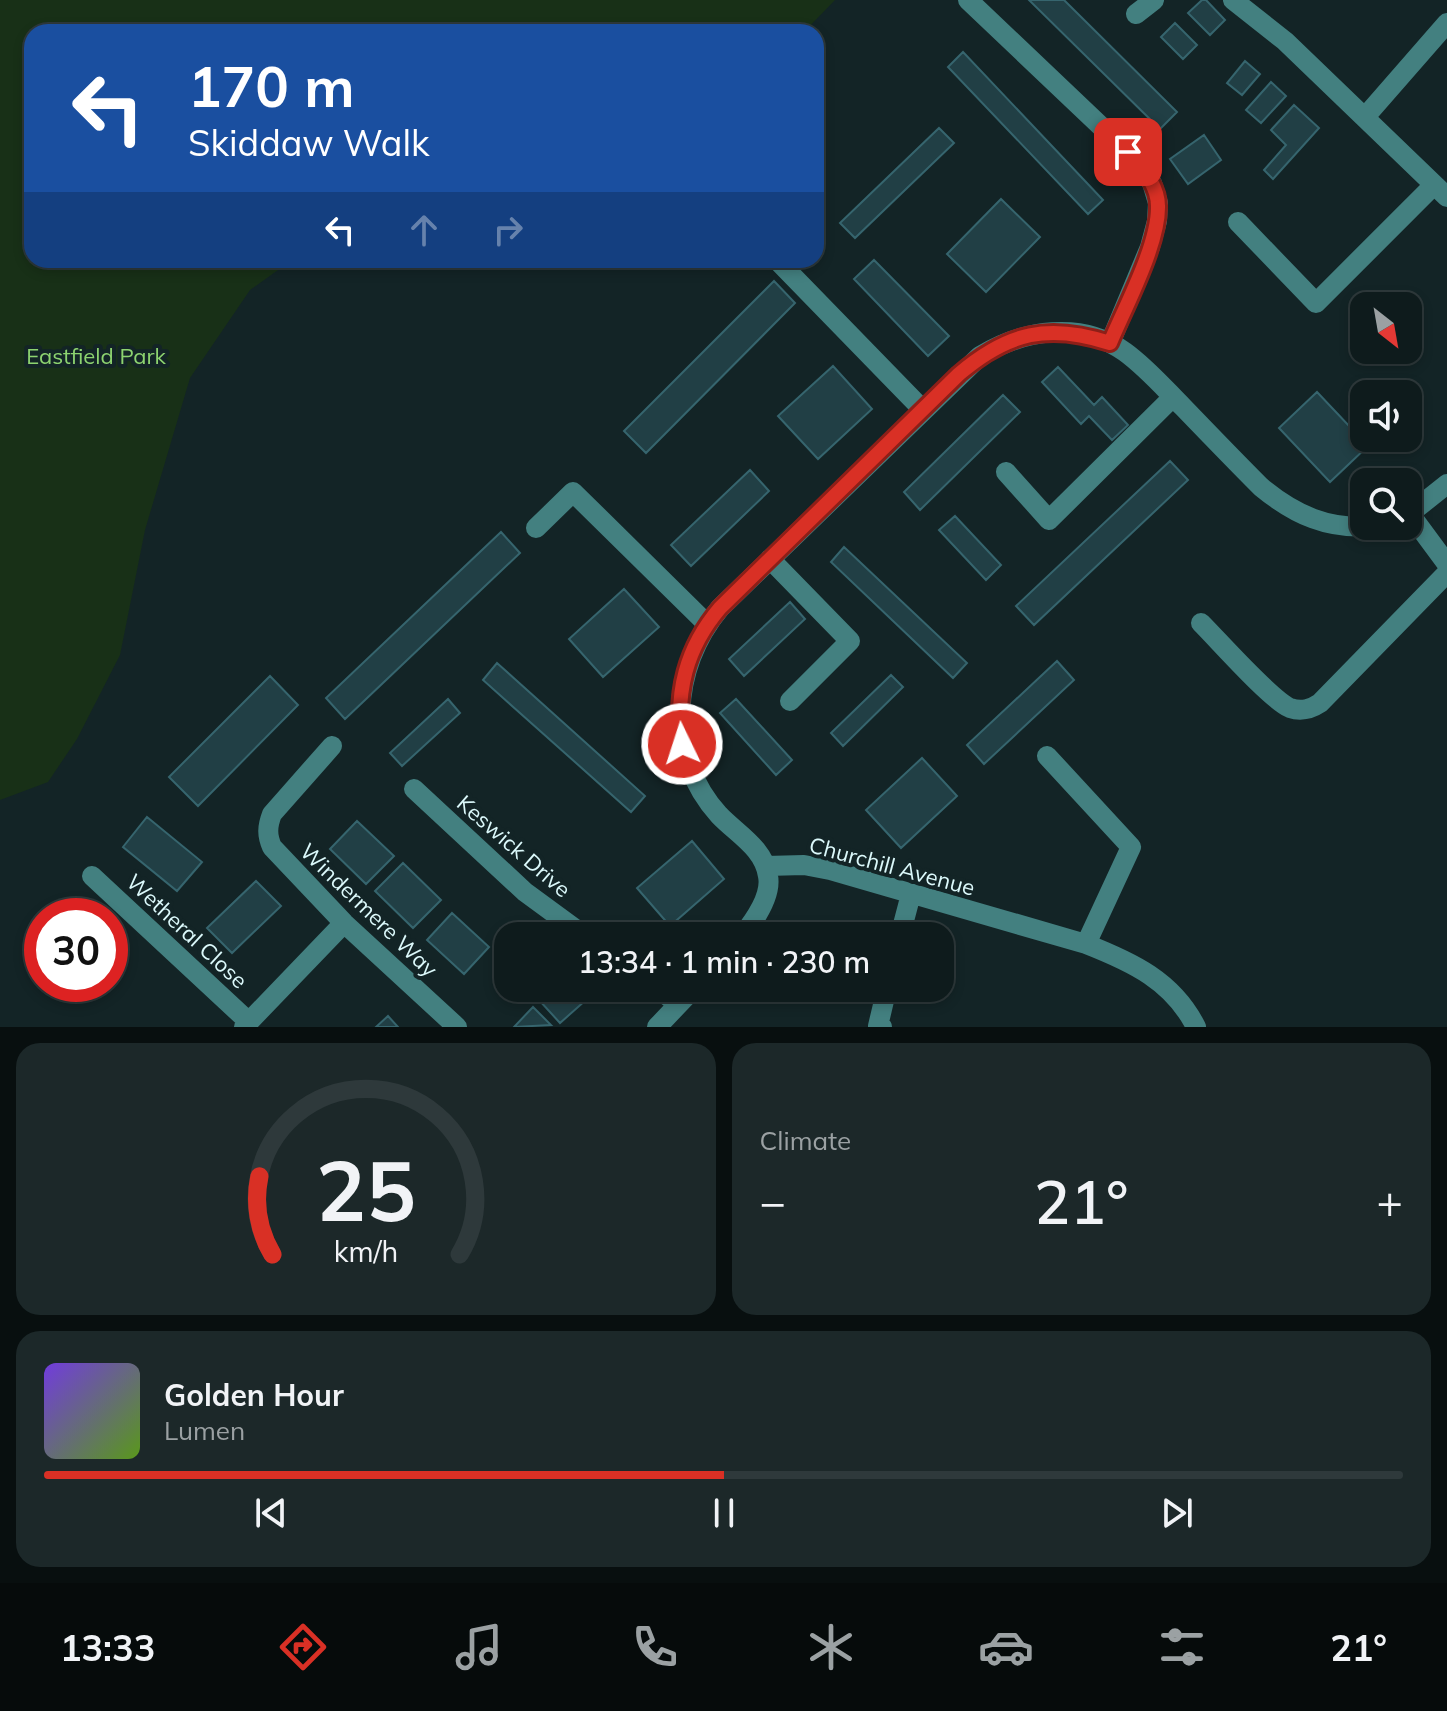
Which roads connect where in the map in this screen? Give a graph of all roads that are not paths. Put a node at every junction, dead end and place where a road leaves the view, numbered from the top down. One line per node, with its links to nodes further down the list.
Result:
1 (968, 0): 10 (street)
2 (1154, 0): 4 (street)
3 (1233, 0): 6 (street)
4 (1136, 14)
5 (1447, 23): 6 (street)
6 (1365, 117): 7 (street)
7 (1441, 191): 8 (street)
8 (1238, 222)
9 (785, 268): 12 (street)
10 (1110, 343): 11 (street); 12 (street)
11 (1173, 397): 13 (street); 16 (street)
12 (922, 409): 19 (street)
13 (1006, 472)
14 (1447, 484): 15 (street)
15 (1422, 504)
16 (1350, 527)
17 (536, 528): 23 (street)
18 (1422, 532): 20 (street)
19 (770, 559): 23 (street); 24 (street)
20 (1447, 564)
21 (1447, 573): 22 (street)
22 (1201, 623)
23 (707, 624): 28 (street)
24 (790, 701)
25 (332, 746): 34 (street, Windermere Way)
26 (1047, 756): 35 (street)
27 (414, 789): 31 (street, Keswick Drive)
28 (766, 866): 30 (street, Churchill Avenue); 32 (street)
29 (92, 876): 39 (street, Wetheral Close)
30 (911, 894): 33 (street); 35 (street, Churchill Avenue)
31 (566, 922)
32 (751, 922)
33 (904, 922)
34 (344, 923): 39 (street); 40 (street, Windermere Way)
35 (1086, 944): 43 (street, Churchill Avenue)
36 (676, 1002): 38 (street)
37 (884, 1002): 42 (street)
38 (679, 1004): 41 (street)
39 (246, 1024)
40 (457, 1027)
41 (657, 1027)
42 (882, 1027)
43 (1196, 1027)

